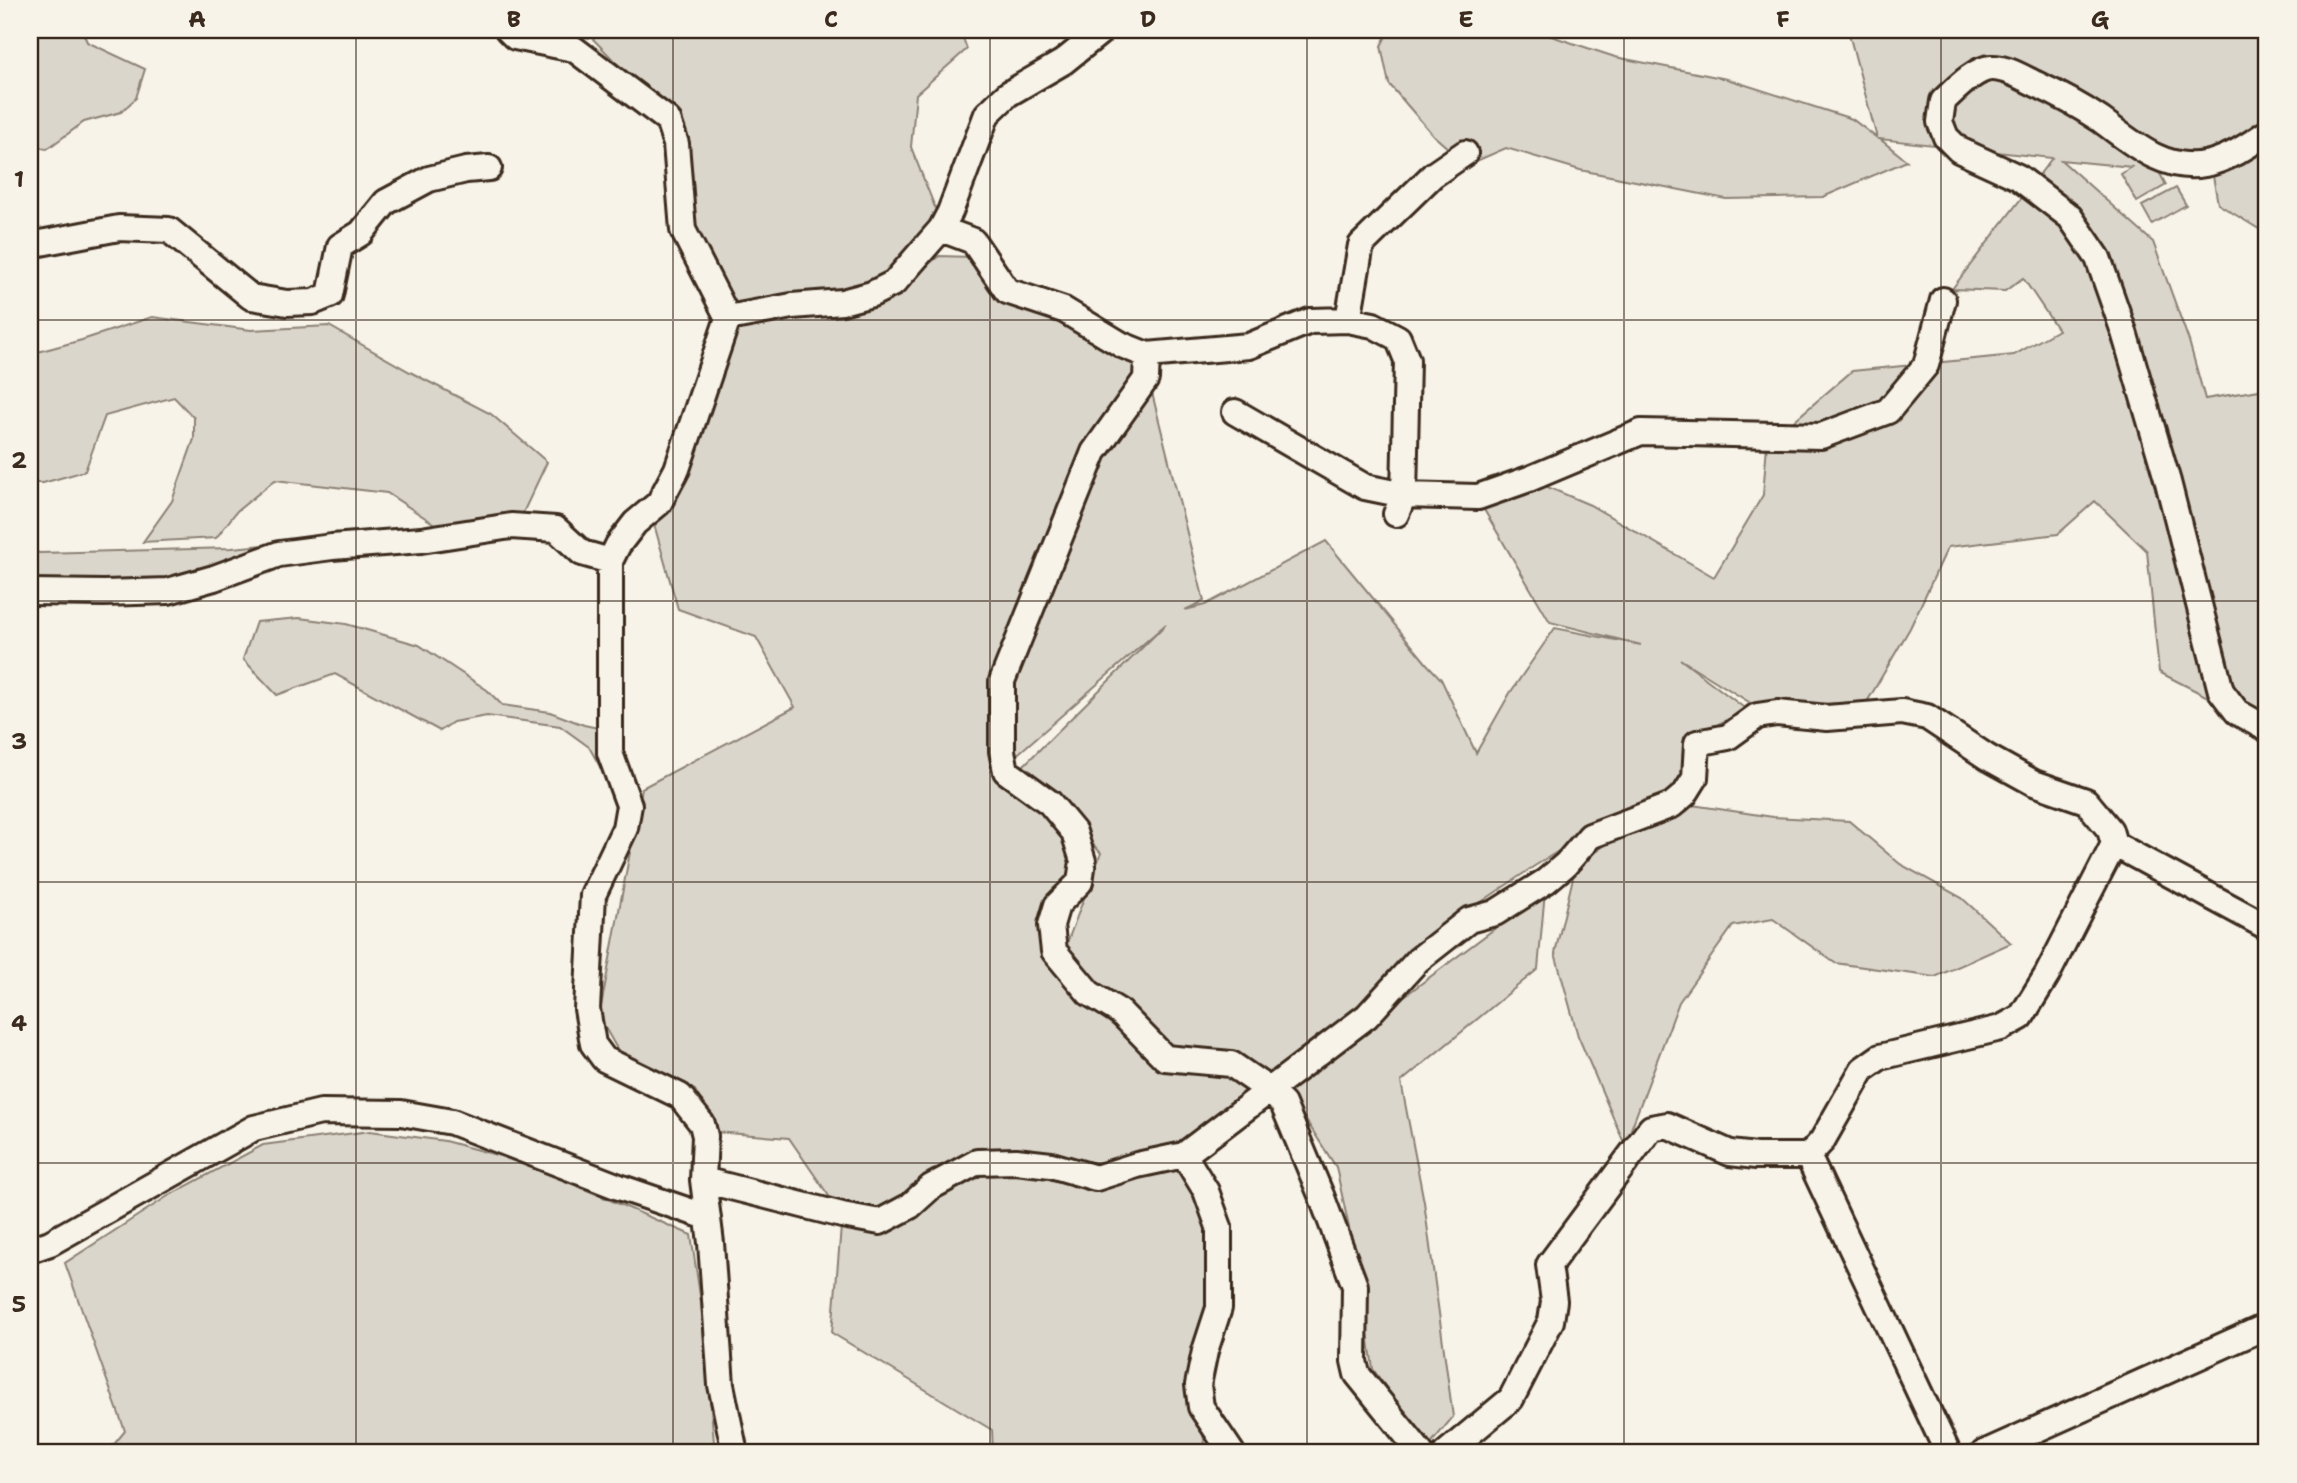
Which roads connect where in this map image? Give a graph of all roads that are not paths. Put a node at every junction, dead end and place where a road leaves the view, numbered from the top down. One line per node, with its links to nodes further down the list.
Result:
1 (508, 30): 9 (street)
2 (1100, 30): 6 (street)
3 (2267, 133): 16 (street)
4 (1465, 153): 10 (street)
5 (489, 168): 7 (street)
6 (941, 229): 9 (street); 11 (street)
7 (30, 244)
8 (1943, 300): 13 (street)
9 (728, 318): 14 (street)
10 (1348, 320): 11 (street); 13 (street)
11 (1147, 355): 19 (street)
12 (1236, 412): 13 (street)
13 (1400, 504)
14 (610, 561): 15 (street); 22 (street)
15 (30, 592)
16 (2267, 729)
17 (2114, 844): 18 (street); 19 (street); 21 (street)
18 (2267, 927)
19 (1269, 1090): 20 (street); 28 (street)
20 (1184, 1155): 22 (street); 27 (street)
21 (1808, 1156): 29 (street); 30 (street)
22 (703, 1180): 23 (street)
23 (707, 1217): 24 (street); 26 (street)
24 (30, 1250)
25 (2267, 1326): 31 (street)
26 (735, 1453)
27 (1232, 1453)
28 (1421, 1453)
29 (1446, 1453)
30 (1948, 1453)
31 (1984, 1453)

